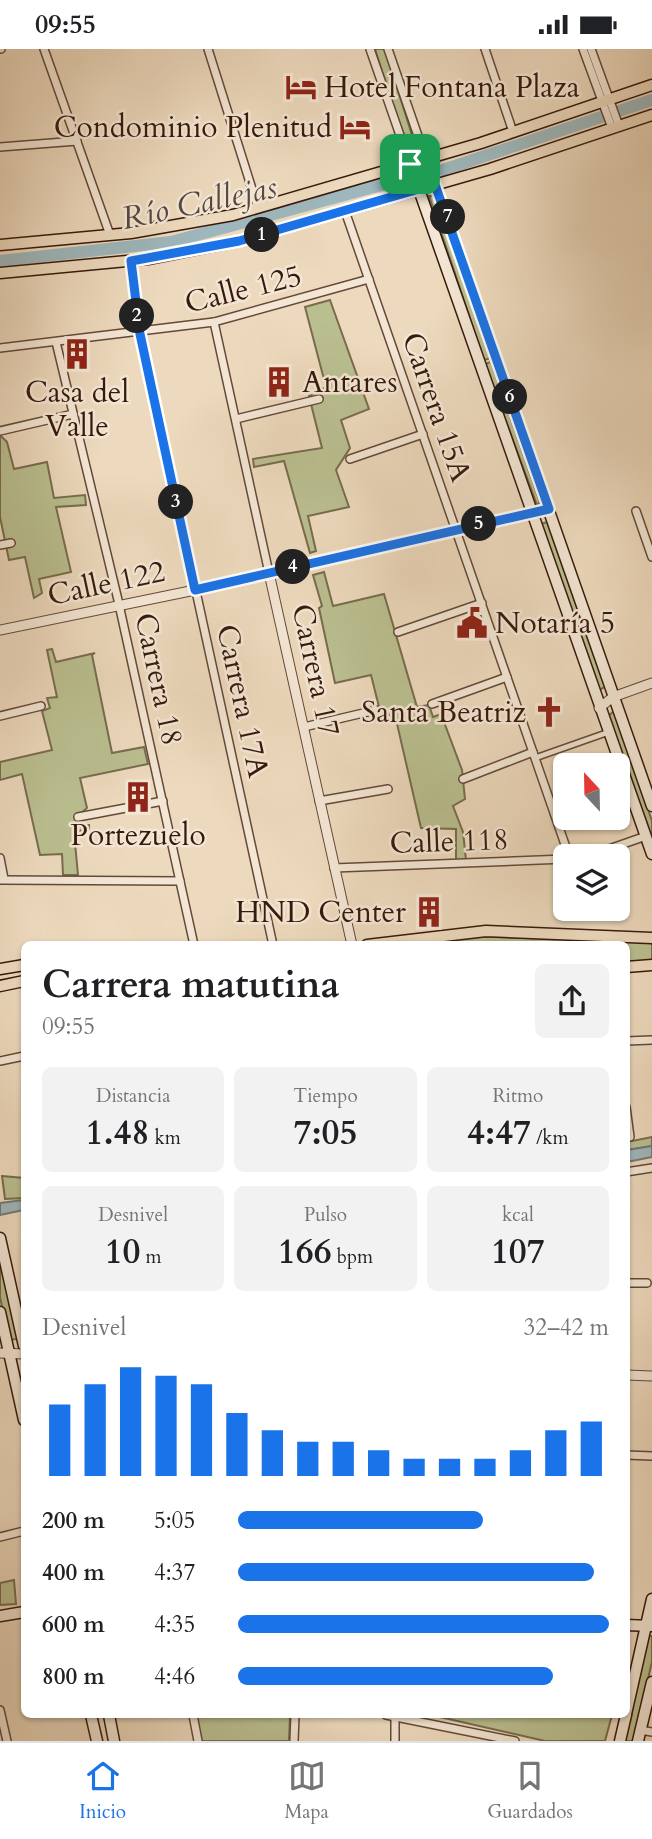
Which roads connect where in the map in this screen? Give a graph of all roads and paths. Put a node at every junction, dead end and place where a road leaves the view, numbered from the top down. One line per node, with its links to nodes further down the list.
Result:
1 (44, 49): 13 (street)
2 (208, 49): 19 (street)
3 (370, 49): 16 (street)
4 (388, 49): 15 (street)
5 (485, 49): 12 (street)
6 (583, 49): 9 (street)
7 (591, 49): 9 (street)
8 (652, 85): 9 (main road)
9 (607, 104): 11 (street); 12 (main road)
10 (652, 115): 11 (main road)
11 (614, 123): 17 (main road)
12 (513, 132): 15 (main road)
13 (77, 141): 14 (street); 21 (street)
14 (0, 147)
15 (426, 159): 16 (main road); 17 (main road)
16 (410, 164): 18 (main road); 19 (main road)
17 (436, 184): 18 (main road); 36 (main road)
18 (419, 189): 20 (main road); 38 (main road)
19 (258, 208): 21 (main road)
20 (345, 211): 23 (main road); 25 (street, Carrera 15A)
21 (110, 235): 22 (main road)
22 (1, 246)
23 (131, 261): 24 (main road); 27 (street, Carrera 17A)
24 (2, 272)
25 (369, 279): 26 (street, Calle 125); 34 (street, Carrera 15A)
26 (214, 322): 27 (street, Calle 125); 32 (street, Carrera 17)
27 (140, 334): 28 (street, Calle 125); 44 (street, Carrera 17A)
28 (56, 342): 29 (street, Calle 125); 31 (street, Carrera 18)
29 (0, 348)
30 (319, 399): 32 (street)
31 (73, 414): 33 (street); 45 (street, Carrera 18)
32 (236, 419): 43 (street, Carrera 17)
33 (1, 431)
34 (423, 435): 35 (street); 39 (street, Carrera 15A)
35 (350, 459)
36 (549, 509): 38 (street, Calle 122); 51 (main road)
37 (636, 511): 42 (street)
38 (533, 512): 39 (street, Calle 122); 54 (main road)
39 (456, 529): 43 (street, Calle 122); 46 (street, Carrera 15A)
40 (11, 543): 41 (street)
41 (0, 545)
42 (652, 557)
43 (270, 573): 44 (street, Calle 122); 57 (street, Carrera 17)
44 (195, 590): 45 (street, Calle 122); 77 (street, Carrera 17A)
45 (119, 604): 47 (street, Calle 122); 62 (street, Carrera 18)
46 (482, 604): 48 (street); 49 (street, Carrera 15A)
47 (0, 630)
48 (398, 632)
49 (507, 677): 52 (street); 59 (street, Carrera 15A)
50 (652, 683): 51 (street)
51 (613, 697): 54 (street); 64 (main road)
52 (432, 703)
53 (41, 706): 56 (street)
54 (599, 708): 58 (main road)
55 (376, 710): 57 (street)
56 (0, 716)
57 (303, 727): 63 (street, Carrera 17)
58 (608, 732): 59 (street); 66 (main road)
59 (534, 755): 60 (street); 67 (street, Carrera 15A)
60 (463, 779)
61 (388, 789): 63 (street)
62 (163, 801): 65 (street); 74 (street, Carrera 18)
63 (319, 801): 72 (street, Carrera 17)
64 (652, 806)
65 (78, 817)
66 (646, 836): 68 (street); 69 (main road)
67 (563, 844)
68 (623, 844)
69 (652, 854)
70 (0, 858): 73 (street)
71 (553, 858): 72 (street, Calle 118)
72 (334, 868): 78 (street, Carrera 17)
73 (2, 880): 74 (street)
74 (180, 881): 76 (street, Carrera 18)
75 (652, 938): 79 (main road)
76 (193, 941)
77 (272, 941)
78 (351, 941)
79 (401, 941)
80 (652, 965): 82 (main road)
81 (21, 966): 83 (main road)
82 (630, 967)
83 (0, 969)
84 (21, 982): 85 (main road)
85 (0, 986)
86 (652, 1040): 87 (street)
87 (630, 1041)
88 (21, 1057): 89 (street)
89 (0, 1061)
90 (652, 1168): 91 (street)
91 (630, 1171)
92 (0, 1238): 96 (main road)
93 (630, 1283): 94 (street)
94 (647, 1283)
95 (0, 1312): 97 (main road)
96 (21, 1332)
97 (5, 1353): 100 (main road)
98 (630, 1375): 99 (street)
99 (652, 1376)
100 (21, 1409)
101 (630, 1455): 102 (street)
102 (652, 1456)
103 (21, 1532): 104 (street)
104 (0, 1537)
105 (652, 1599): 109 (main road)
106 (21, 1612): 107 (main road)
107 (0, 1616)
108 (630, 1618): 109 (main road)
109 (650, 1622): 110 (main road); 112 (main road)
110 (630, 1624)
111 (652, 1682): 121 (main road)
112 (630, 1700)
113 (0, 1710): 122 (street)
114 (92, 1718): 123 (main road)
115 (110, 1718): 124 (main road)
116 (194, 1718): 125 (street)
117 (295, 1718): 126 (street)
118 (395, 1718): 127 (street)
119 (409, 1718): 128 (street)
120 (625, 1718): 129 (main road)
121 (643, 1734)
122 (7, 1741)
123 (97, 1741)
124 (114, 1741)
125 (198, 1741)
126 (294, 1741)
127 (394, 1741)
128 (515, 1741)
129 (620, 1741)

